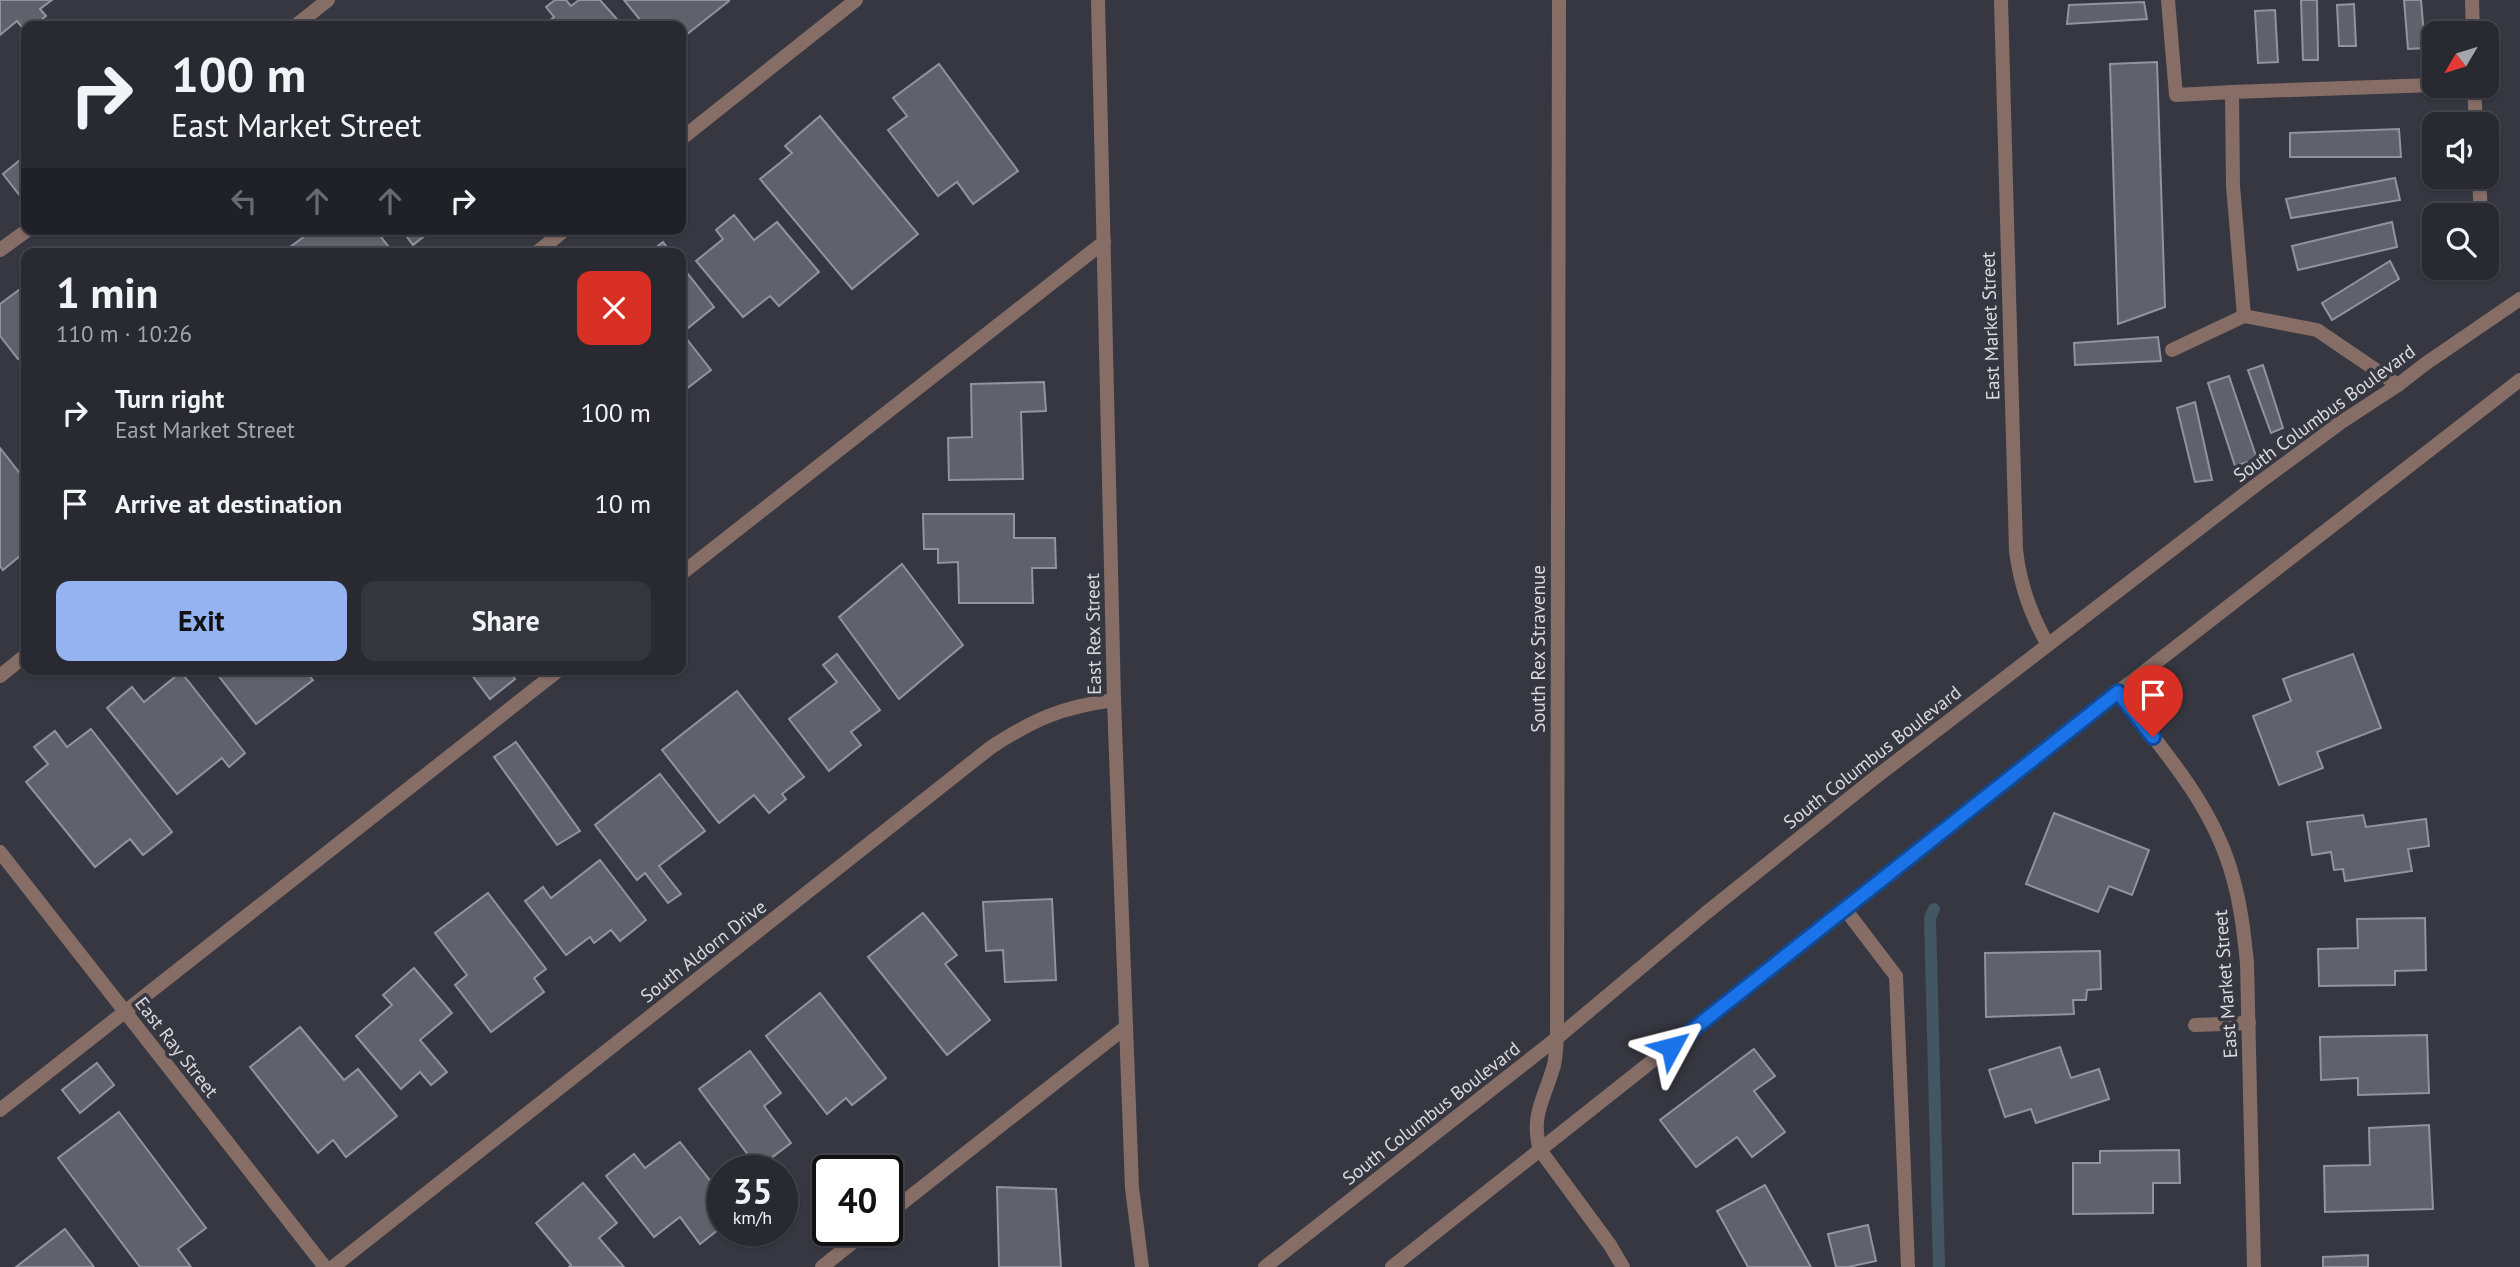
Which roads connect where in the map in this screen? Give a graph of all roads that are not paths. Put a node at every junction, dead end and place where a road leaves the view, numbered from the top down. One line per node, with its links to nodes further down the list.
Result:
1 (328, 0): 8 (street)
2 (856, 0): 12 (street)
3 (1098, 0): 15 (street, East Rex Street)
4 (1559, 0): 36 (street, South Rex Stravenue)
5 (2001, 0): 24 (street, East Market Street)
6 (2168, 0): 11 (street)
7 (2472, 0): 9 (street)
8 (301, 21)
9 (2473, 21)
10 (2422, 85): 11 (street)
11 (2232, 92): 19 (street)
12 (686, 135)
13 (21, 235): 17 (street)
14 (559, 235): 16 (street)
15 (1104, 242): 23 (street); 29 (street, East Rex Street)
16 (542, 248)
17 (0, 250)
18 (2520, 299): 22 (street, South Columbus Boulevard)
19 (2244, 316): 20 (street); 22 (street)
20 (2172, 351)
21 (2520, 380): 28 (street)
22 (2399, 385): 24 (street, South Columbus Boulevard)
23 (686, 570)
24 (2048, 645): 36 (street, South Columbus Boulevard)
25 (21, 659): 27 (street)
26 (553, 675): 32 (street)
27 (0, 676)
28 (2118, 692): 31 (street); 33 (street, East Market Street)
29 (1114, 700): 35 (street, East Rex Street); 42 (street, South Aldorn Drive)
30 (0, 852): 32 (street, East Ray Street)
31 (1845, 909): 38 (street); 48 (street)
32 (125, 1011): 37 (street); 41 (street, East Ray Street)
33 (2249, 1023): 34 (street); 49 (street, East Market Street)
34 (2195, 1024)
35 (1126, 1027): 39 (street); 44 (street, East Rex Street)
36 (1557, 1038): 38 (street, South Rex Stravenue); 45 (street, South Columbus Boulevard)
37 (0, 1110)
38 (1540, 1150): 46 (street); 47 (street)
39 (903, 1202)
40 (848, 1246): 43 (street)
41 (325, 1267)
42 (333, 1267)
43 (821, 1267)
44 (1142, 1267)
45 (1265, 1267)
46 (1392, 1267)
47 (1623, 1267)
48 (1908, 1267)
49 (2254, 1267)

